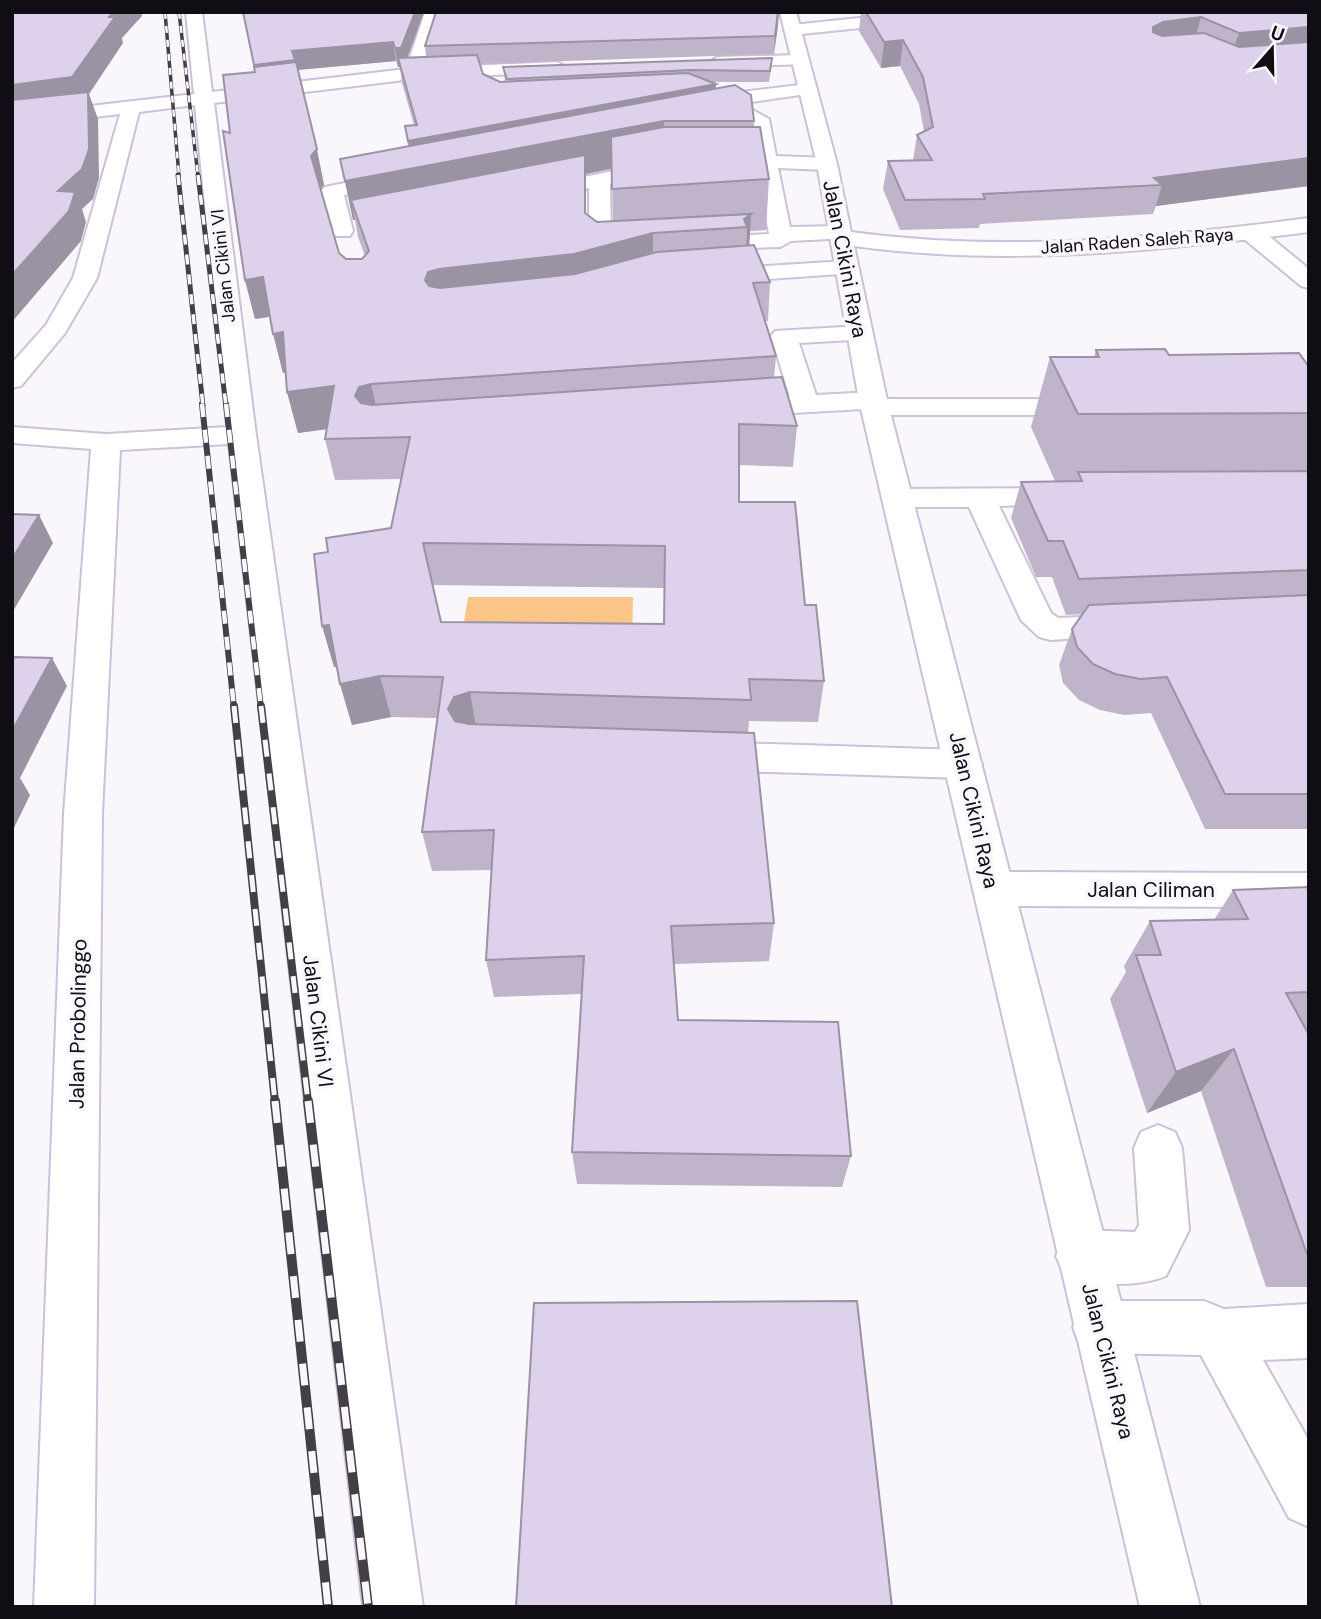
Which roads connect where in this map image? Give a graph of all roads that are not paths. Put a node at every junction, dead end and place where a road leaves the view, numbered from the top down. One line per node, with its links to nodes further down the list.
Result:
1 (194, 12): 12 (street, Jalan Cikini VI)
2 (433, 12): 9 (street)
3 (859, 12): 5 (street)
4 (967, 12): 5 (street)
5 (790, 20): 6 (street, Jalan Cikini Raya)
6 (799, 60): 7 (street); 10 (street, Jalan Cikini Raya)
7 (704, 62)
8 (569, 66): 9 (street)
9 (413, 74): 12 (street)
10 (808, 89): 11 (street); 14 (street, Jalan Cikini Raya)
11 (701, 91)
12 (204, 97): 13 (street); 45 (street, Jalan Cikini VI)
13 (131, 107): 16 (street); 40 (street)
14 (813, 110): 15 (street); 18 (street, Jalan Cikini Raya)
15 (759, 119): 17 (street); 19 (street)
16 (12, 121)
17 (676, 125)
18 (827, 164): 19 (street); 29 (street, Jalan Cikini Raya)
19 (762, 165): 28 (street)
20 (677, 167): 22 (street)
21 (410, 176): 26 (street)
22 (599, 180): 23 (street); 31 (street)
23 (518, 196)
24 (1309, 225): 27 (street, Jalan Raden Saleh Raya)
25 (369, 226): 26 (street)
26 (342, 231): 35 (street)
27 (1251, 233): 33 (street, Jalan Raden Saleh Raya); 34 (street)
28 (780, 234): 29 (street, Jalan Raden Saleh Raya); 30 (street, Jalan Raden Saleh Raya)
29 (839, 235): 33 (street, Jalan Raden Saleh Raya); 36 (street, Jalan Cikini Raya)
30 (670, 246)
31 (642, 247)
32 (1309, 250): 34 (street)
33 (965, 251): 36 (street, Jalan Raden Saleh Raya)
34 (1275, 253): 38 (street)
35 (350, 255)
36 (862, 271): 37 (street, Jalan Raden Saleh Raya); 39 (street, Jalan Cikini Raya)
37 (694, 277)
38 (1309, 281)
39 (860, 334): 41 (street); 42 (street, Jalan Cikini Raya)
40 (12, 380)
41 (806, 403): 42 (street); 44 (street)
42 (875, 404): 43 (street); 49 (street, Jalan Cikini Raya)
43 (1117, 407)
44 (709, 410)
45 (242, 435): 47 (street); 63 (street, Jalan Cikini VI)
46 (16, 441): 47 (street)
47 (106, 442): 62 (street, Jalan Probolinggo)
48 (1103, 497): 50 (street)
49 (897, 498): 50 (street); 53 (street, Jalan Cikini Raya)
50 (980, 498): 51 (street)
51 (1152, 625)
52 (667, 755): 53 (street)
53 (963, 764): 54 (street, Jalan Cikini Raya)
54 (993, 890): 55 (street, Jalan Ciliman); 57 (street, Jalan Cikini Raya)
55 (1309, 890)
56 (1158, 1149): 57 (street)
57 (1082, 1256): 58 (street, Jalan Cikini Raya)
58 (1099, 1327): 60 (street); 64 (street, Jalan Cikini Raya)
59 (1309, 1331): 60 (street)
60 (1220, 1336): 61 (street)
61 (1309, 1499)
62 (64, 1607)
63 (393, 1607)
64 (1170, 1607)

